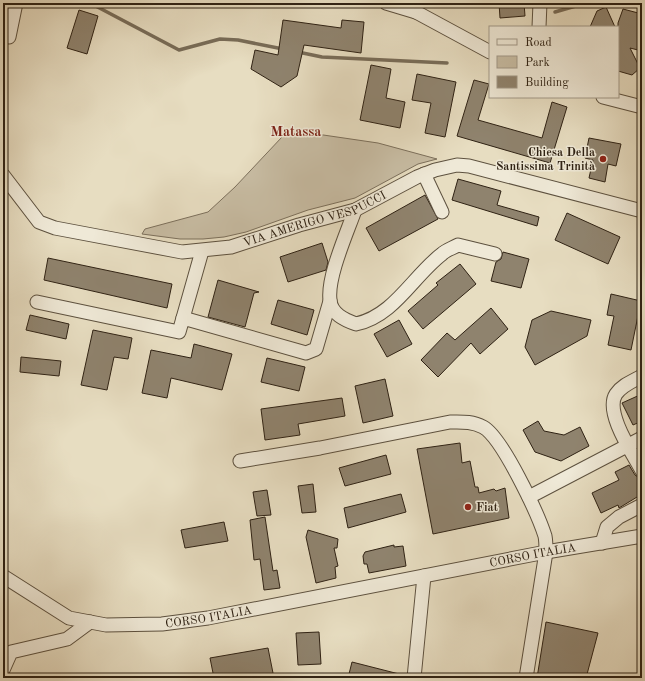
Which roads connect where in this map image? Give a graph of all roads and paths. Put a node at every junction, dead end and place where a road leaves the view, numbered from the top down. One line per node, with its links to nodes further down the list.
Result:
1 (16, 3): 6 (street)
2 (386, 3): 4 (street)
3 (540, 3): 5 (street)
4 (414, 7): 7 (street)
5 (539, 26)
6 (9, 37)
7 (489, 51)
8 (607, 98): 9 (street)
9 (642, 107)
10 (424, 174): 12 (street, VIA AMERIGO VESPUCCI); 13 (street, VIA AMERIGO VESPUCCI); 14 (street)
11 (3, 175): 15 (street, VIA AMERIGO VESPUCCI)
12 (355, 210): 15 (street, VIA AMERIGO VESPUCCI); 17 (street)
13 (642, 211)
14 (442, 212)
15 (202, 251): 19 (street)
16 (495, 254): 17 (street)
17 (330, 301): 19 (street)
18 (37, 302): 19 (street)
19 (183, 318)
20 (642, 376): 22 (street)
21 (642, 438): 22 (street)
22 (628, 445): 24 (street); 25 (street)
23 (240, 461): 25 (street)
24 (642, 471)
25 (529, 497): 29 (street)
26 (642, 505): 28 (street)
27 (642, 536): 28 (street, CORSO ITALIA)
28 (602, 543): 29 (street, CORSO ITALIA)
29 (546, 552): 31 (street, CORSO ITALIA); 35 (street)
30 (3, 576): 32 (street, CORSO ITALIA)
31 (424, 576): 32 (street, CORSO ITALIA); 34 (street)
32 (90, 622): 33 (street)
33 (3, 670)
34 (414, 678)
35 (526, 678)

